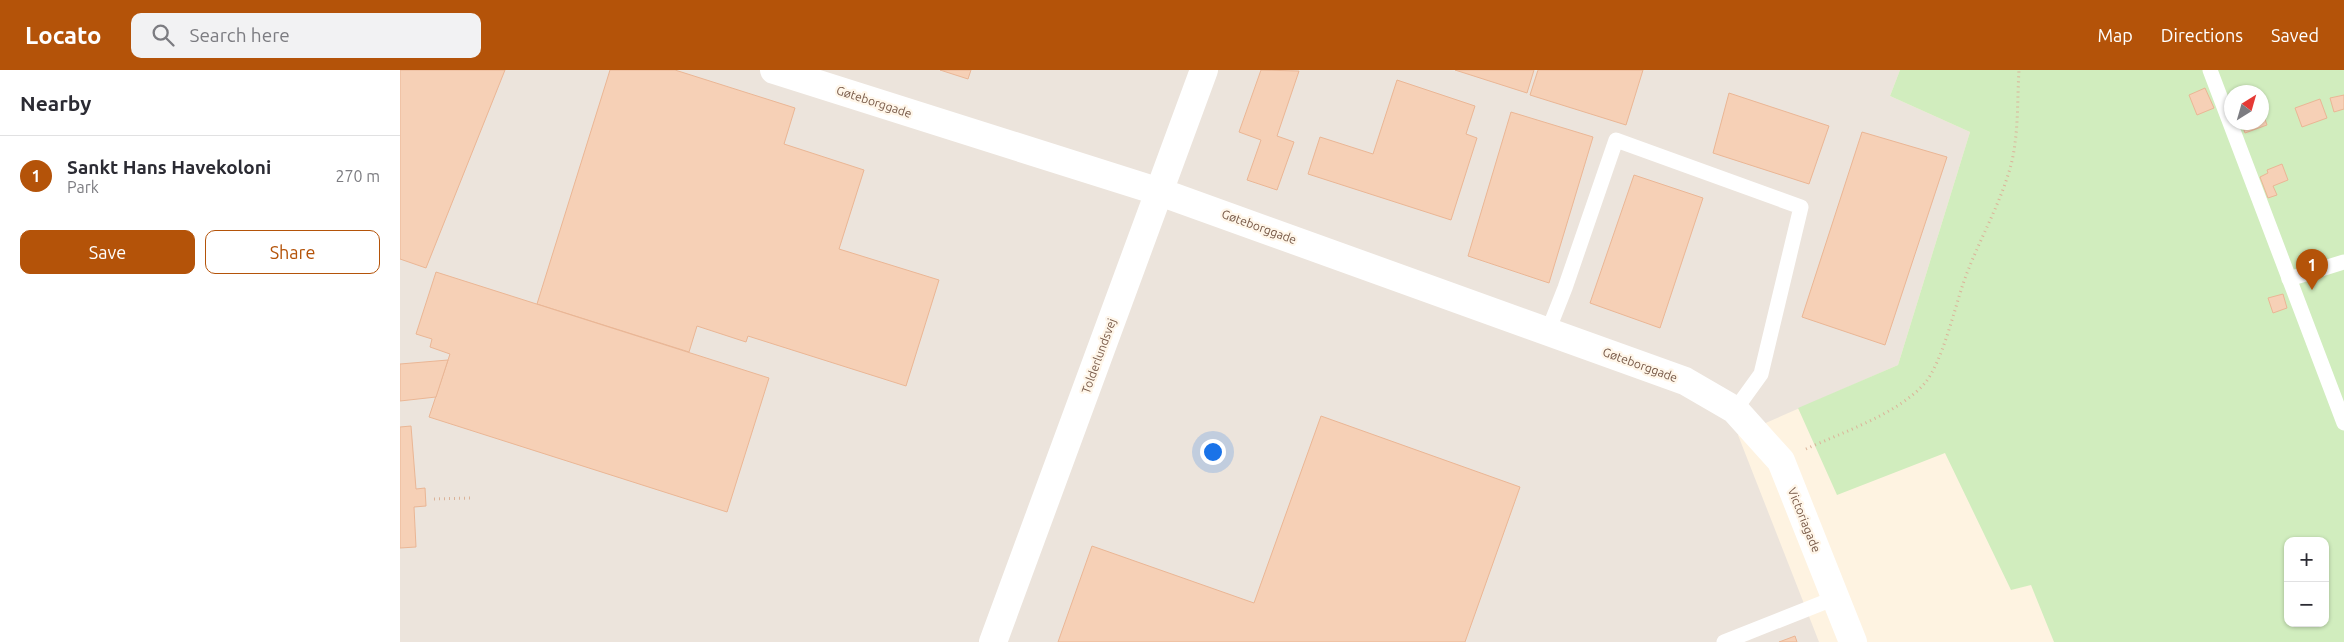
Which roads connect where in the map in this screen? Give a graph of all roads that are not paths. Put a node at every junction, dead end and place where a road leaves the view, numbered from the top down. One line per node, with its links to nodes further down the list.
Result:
1 (1204, 70): 4 (street, Tolderlundsvej)
2 (2210, 70): 6 (lane)
3 (780, 71): 4 (street, Gøteborggade)
4 (1160, 192): 7 (street, Gøteborggade); 11 (street, Tolderlundsvej)
5 (2344, 262): 6 (lane)
6 (2290, 279): 9 (lane)
7 (1548, 331): 8 (street, Gøteborggade); 8 (lane)
8 (1735, 410): 10 (street, Victoriagade)
9 (2344, 422)
10 (1835, 598): 12 (lane); 13 (street, Victoriagade)
11 (993, 642)
12 (1724, 642)
13 (1853, 642)

